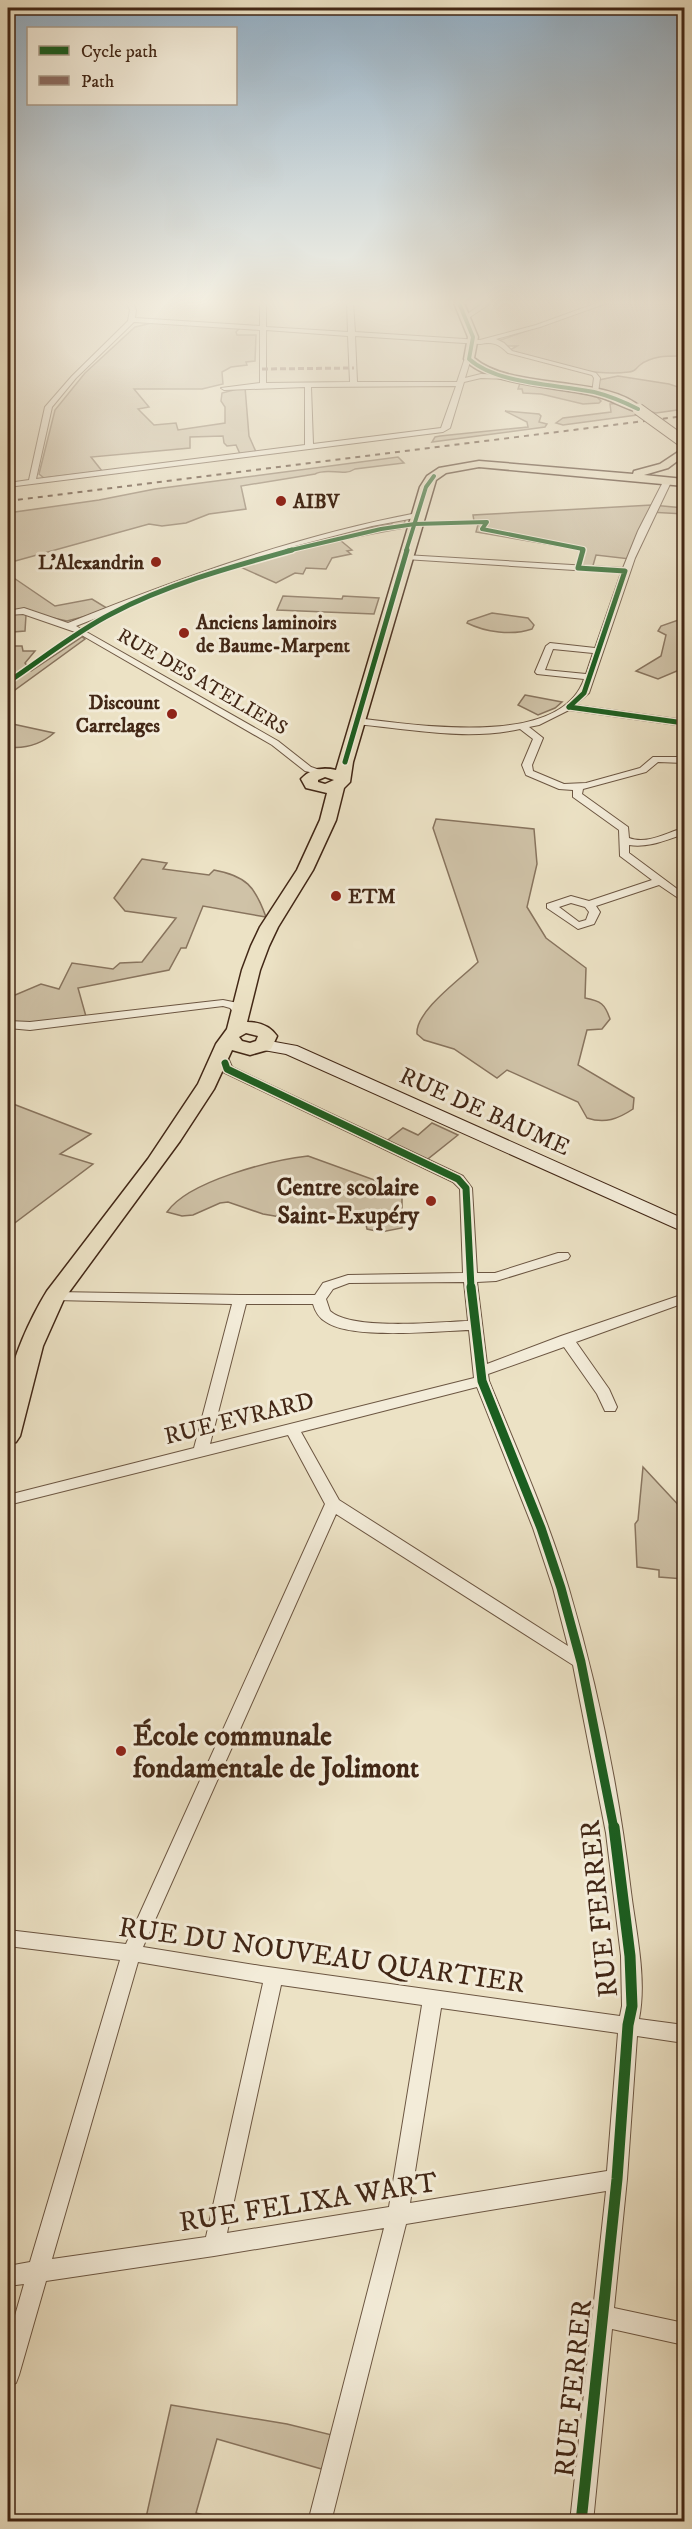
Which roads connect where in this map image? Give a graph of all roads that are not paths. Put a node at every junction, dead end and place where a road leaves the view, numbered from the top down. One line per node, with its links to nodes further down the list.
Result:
1 (46, 421): 9 (street)
2 (309, 421): 5 (street)
3 (448, 421): 5 (street)
4 (650, 421): 6 (main road, bridge)
5 (309, 447): 9 (street)
6 (682, 452): 7 (main road); 8 (main road)
7 (611, 475): 8 (main road); 12 (main road)
8 (668, 480): 10 (main road); 14 (street)
9 (32, 482): 11 (street)
10 (684, 482)
11 (8, 485)
12 (417, 515): 13 (main road); 16 (street)
13 (405, 557): 14 (street); 20 (main road)
14 (625, 571): 17 (street)
15 (8, 613): 16 (street, RUE DES ATELIERS)
16 (69, 626): 24 (street, RUE DES ATELIERS)
17 (598, 651): 18 (street); 18 (street)
18 (590, 676): 19 (street)
19 (569, 707): 21 (street); 22 (street)
20 (356, 721): 22 (street); 24 (main road)
21 (684, 723)
22 (523, 726): 25 (street)
23 (684, 760): 25 (street)
24 (325, 781): 31 (main road)
25 (578, 787): 27 (street)
26 (684, 831): 27 (street)
27 (624, 839): 28 (street)
28 (661, 881): 29 (street); 30 (street)
29 (684, 899)
30 (589, 905)
31 (253, 964): 32 (street); 34 (main road)
32 (223, 1003): 33 (street); 34 (street)
33 (8, 1025)
34 (239, 1026): 35 (main road); 35 (main road); 36 (main road)
35 (263, 1035): 37 (main road, RUE DE BAUME); 38 (main road, RUE DE BAUME)
36 (218, 1071): 40 (street, RUE FERRER); 41 (main road)
37 (684, 1216)
38 (684, 1227)
39 (563, 1256): 40 (street)
40 (470, 1278): 43 (street); 45 (street, RUE FERRER)
41 (56, 1296): 44 (street); 50 (main road)
42 (684, 1298): 46 (street, RUE EVRARD)
43 (319, 1299): 44 (street); 45 (street)
44 (240, 1300): 51 (street)
45 (476, 1325): 47 (street, RUE FERRER)
46 (566, 1339): 47 (street, RUE EVRARD); 48 (street)
47 (481, 1376): 49 (street, RUE EVRARD); 54 (street, RUE FERRER)
48 (610, 1407)
49 (292, 1428): 51 (street, RUE EVRARD); 53 (street)
50 (8, 1436)
51 (201, 1451): 52 (street, RUE EVRARD)
52 (8, 1500)
53 (333, 1504): 54 (street); 56 (street)
54 (581, 1662): 59 (street, RUE FERRER)
55 (8, 1938): 56 (street, RUE DU NOUVEAU QUARTIER)
56 (130, 1953): 57 (street, RUE DU NOUVEAU QUARTIER); 64 (street)
57 (274, 1976): 58 (street, RUE DU NOUVEAU QUARTIER); 63 (street)
58 (433, 1998): 59 (street, RUE DU NOUVEAU QUARTIER); 62 (street)
59 (628, 2025): 60 (street, RUE DU NOUVEAU QUARTIER); 61 (street, RUE FERRER)
60 (684, 2034)
61 (617, 2179): 62 (street, RUE FELIXA WART); 66 (street, RUE FERRER)
62 (398, 2214): 63 (street, RUE FELIXA WART); 69 (street)
63 (214, 2246): 64 (street, RUE FELIXA WART)
64 (36, 2273): 65 (street, RUE FELIXA WART); 68 (street)
65 (8, 2276)
66 (602, 2316): 67 (street); 70 (street, RUE FERRER)
67 (684, 2334)
68 (8, 2375)
69 (319, 2522)
70 (581, 2522)

